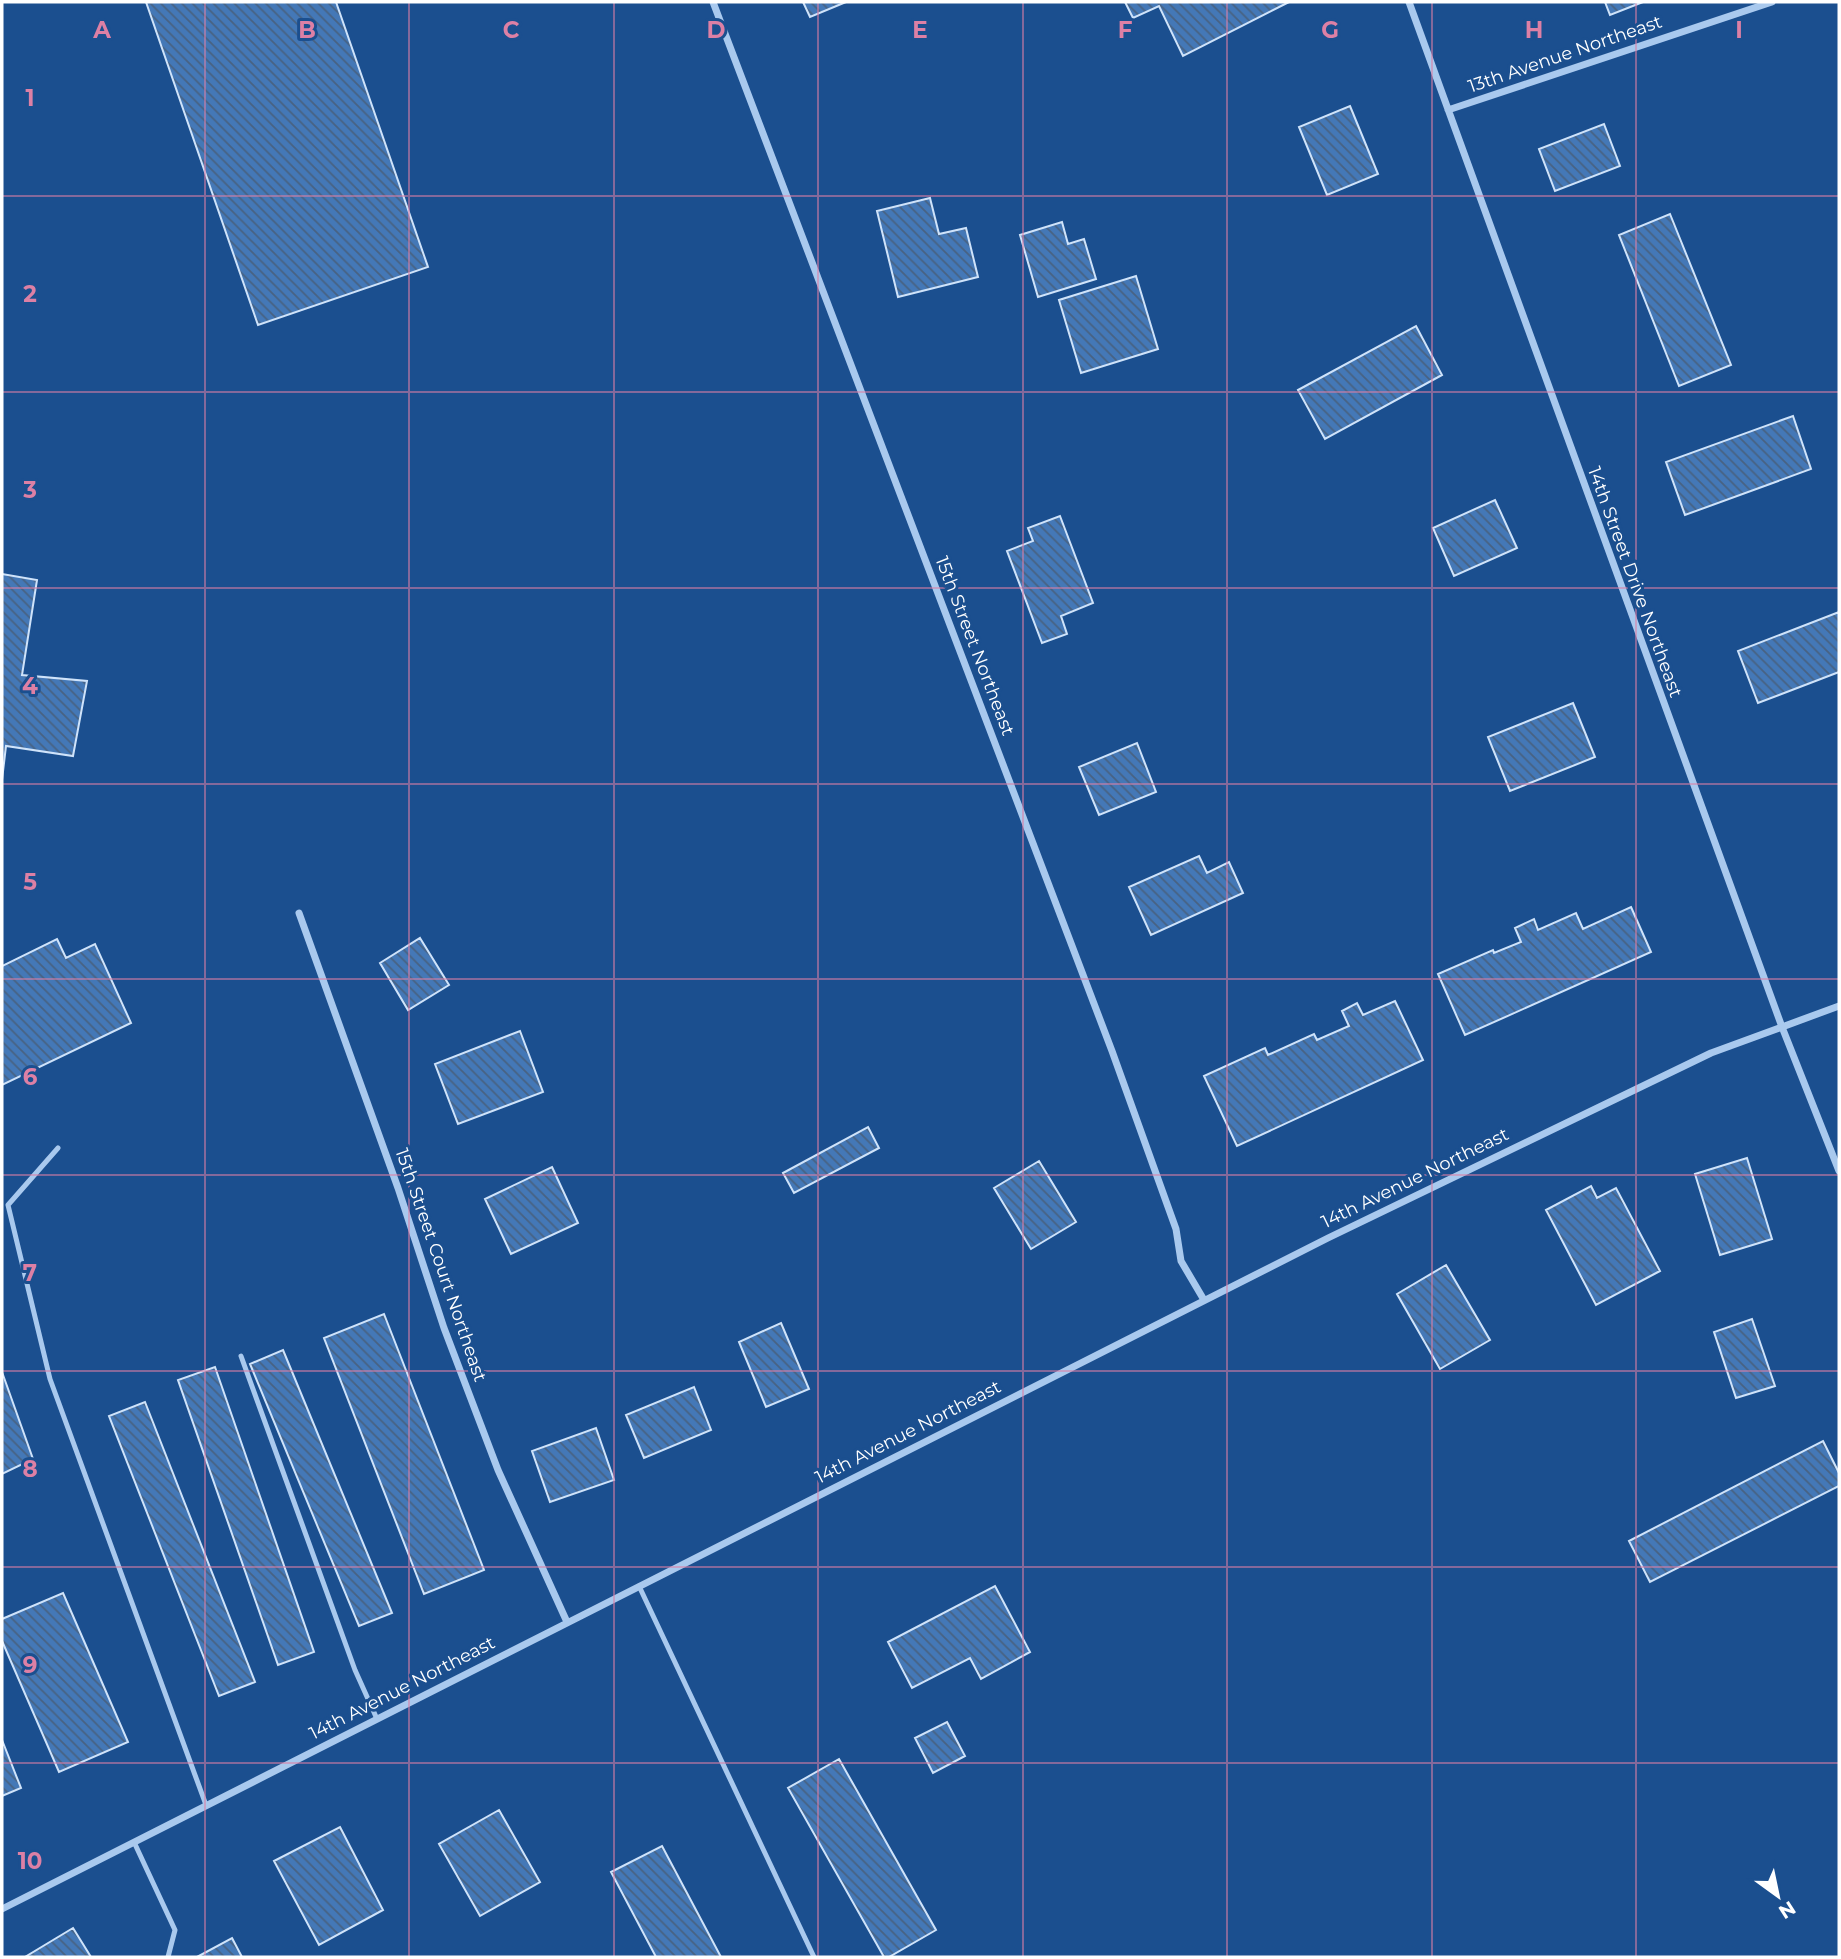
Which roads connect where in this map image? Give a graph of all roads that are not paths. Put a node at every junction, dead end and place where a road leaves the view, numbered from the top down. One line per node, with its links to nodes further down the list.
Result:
1 (713, 2): 10 (street, 15th Street Northeast)
2 (1409, 2): 4 (street, 14th Street Drive Northeast)
3 (1772, 2): 4 (street, 13th Avenue Northeast)
4 (1448, 110): 7 (street, 14th Street Drive Northeast)
5 (299, 913): 13 (street, 15th Street Court Northeast)
6 (1839, 1006): 7 (street, 14th Avenue Northeast)
7 (1782, 1027): 9 (street, 14th Street Drive Northeast); 10 (street, 14th Avenue Northeast)
8 (58, 1148): 15 (lane)
9 (1839, 1171)
10 (1204, 1300): 12 (street, 14th Avenue Northeast)
11 (241, 1356): 14 (lane)
12 (639, 1586): 13 (street, 14th Avenue Northeast); 19 (lane)
13 (567, 1622): 14 (street, 14th Avenue Northeast)
14 (377, 1719): 15 (street, 14th Avenue Northeast)
15 (206, 1805): 16 (street, 14th Avenue Northeast)
16 (134, 1842): 17 (street, 14th Avenue Northeast); 18 (lane)
17 (2, 1909)
18 (168, 1957)
19 (814, 1957)

